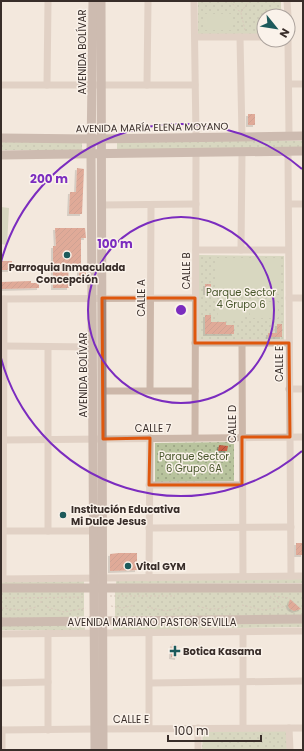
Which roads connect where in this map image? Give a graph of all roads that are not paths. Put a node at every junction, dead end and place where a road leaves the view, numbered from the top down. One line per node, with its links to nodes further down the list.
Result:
1 (48, 1): 13 (street)
2 (93, 1): 14 (street, AVENIDA BOLÍVAR)
3 (101, 1): 14 (street, AVENIDA BOLÍVAR)
4 (148, 1): 15 (street)
5 (194, 1): 6 (street)
6 (195, 37): 7 (street); 16 (street)
7 (243, 37): 8 (street); 17 (street)
8 (256, 37)
9 (288, 48): 10 (street)
10 (289, 84): 11 (street); 18 (street)
11 (303, 84)
12 (1, 85): 13 (street)
13 (47, 85): 14 (street)
14 (97, 85): 15 (street); 22 (street, AVENIDA BOLÍVAR)
15 (147, 85): 16 (street)
16 (195, 85): 20 (street)
17 (242, 136): 18 (street, AVENIDA MARÍA ELENA MOYANO); 20 (street, AVENIDA MARÍA ELENA MOYANO)
18 (288, 136): 19 (street, AVENIDA MARÍA ELENA MOYANO)
19 (303, 136)
20 (196, 137): 22 (street, AVENIDA MARÍA ELENA MOYANO)
21 (1, 138): 22 (street, AVENIDA MARÍA ELENA MOYANO)
22 (96, 139): 27 (street, AVENIDA BOLÍVAR)
23 (196, 152): 24 (street); 27 (street); 29 (street, CALLE B)
24 (242, 152): 25 (street); 35 (street)
25 (288, 152): 26 (street); 30 (street, CALLE E)
26 (303, 152)
27 (96, 154): 28 (street); 32 (street, AVENIDA BOLÍVAR); 37 (street, AVENIDA BOLÍVAR)
28 (1, 155)
29 (196, 204): 33 (street); 34 (street, CALLE B)
30 (289, 204): 31 (street); 36 (street, CALLE E)
31 (303, 204)
32 (101, 205): 33 (street); 37 (street, AVENIDA BOLÍVAR)
33 (152, 205): 38 (street, CALLE A)
34 (196, 250): 35 (street); 39 (street, CALLE B)
35 (241, 250): 36 (street)
36 (288, 250): 40 (street, CALLE E)
37 (98, 298): 38 (street); 42 (street); 48 (street, AVENIDA BOLÍVAR); 52 (street, AVENIDA BOLÍVAR)
38 (151, 298): 39 (street); 53 (street, CALLE A)
39 (195, 298): 43 (street, CALLE B)
40 (289, 298): 41 (street); 45 (street, CALLE E)
41 (303, 298)
42 (2, 299): 46 (street)
43 (195, 343): 44 (street); 54 (street, CALLE B)
44 (242, 343): 45 (street); 55 (street, CALLE D)
45 (289, 343): 49 (street, CALLE E)
46 (4, 346): 47 (street); 51 (street)
47 (48, 347): 48 (street); 60 (street)
48 (94, 347): 61 (street, AVENIDA BOLÍVAR)
49 (290, 389): 50 (street); 56 (street, CALLE E)
50 (303, 389)
51 (2, 390): 62 (street)
52 (103, 391): 53 (street); 61 (street, AVENIDA BOLÍVAR)
53 (150, 391): 54 (street)
54 (195, 391): 59 (street, CALLE B)
55 (242, 437): 56 (street, CALLE 7); 59 (street, CALLE 7); 65 (street, CALLE D)
56 (290, 437): 57 (street, CALLE 7); 66 (street, CALLE E)
57 (303, 437)
58 (150, 438): 59 (street, CALLE 7); 61 (street, CALLE 7); 64 (street)
59 (195, 438)
60 (48, 439): 61 (street, CALLE 7); 62 (street, CALLE 7); 70 (street)
61 (98, 439): 71 (street, AVENIDA BOLÍVAR); 77 (street, AVENIDA BOLÍVAR)
62 (4, 440): 63 (street)
63 (2, 485): 69 (street)
64 (149, 485): 65 (street); 67 (street)
65 (242, 485): 68 (street, CALLE D)
66 (290, 527): 68 (street); 72 (street, CALLE E)
67 (149, 528): 68 (street); 75 (street)
68 (242, 528): 74 (street, CALLE D)
69 (4, 531): 70 (street); 76 (street)
70 (48, 531): 71 (street)
71 (95, 531): 77 (street, AVENIDA BOLÍVAR)
72 (291, 576): 73 (street); 74 (street)
73 (303, 576)
74 (243, 577): 75 (street)
75 (149, 578): 77 (street)
76 (2, 582): 77 (street)
77 (99, 588): 78 (street); 80 (street, AVENIDA BOLÍVAR)
78 (303, 588)
79 (303, 619): 80 (street, AVENIDA MARIANO PASTOR SEVILLA)
80 (99, 621): 81 (street, AVENIDA MARIANO PASTOR SEVILLA); 85 (street, AVENIDA BOLÍVAR)
81 (1, 622)
82 (303, 631): 83 (street, AVENIDA MARIANO PASTOR SEVILLA)
83 (243, 632): 86 (street, AVENIDA MARIANO PASTOR SEVILLA); 90 (street)
84 (48, 633): 85 (street, AVENIDA MARIANO PASTOR SEVILLA); 87 (street, AVENIDA MARIANO PASTOR SEVILLA); 89 (street)
85 (98, 633): 86 (street, AVENIDA MARIANO PASTOR SEVILLA); 98 (street, AVENIDA BOLÍVAR)
86 (149, 633): 92 (street)
87 (1, 634)
88 (303, 681): 90 (street)
89 (48, 682): 91 (street); 100 (street)
90 (243, 682): 92 (street); 95 (street)
91 (1, 683)
92 (150, 683): 93 (street)
93 (150, 728): 94 (street, CALLE E); 98 (street, CALLE E)
94 (198, 728): 95 (street, CALLE E); 104 (street)
95 (243, 728): 96 (street, CALLE E)
96 (290, 728): 97 (street, CALLE E); 105 (street)
97 (303, 728)
98 (99, 729): 100 (street, CALLE E); 102 (street, AVENIDA BOLÍVAR); 103 (street, AVENIDA BOLÍVAR)
99 (1, 730): 100 (street, CALLE E); 101 (street)
100 (48, 730)
101 (2, 750)
102 (95, 750)
103 (103, 750)
104 (198, 750)
105 (290, 750)

